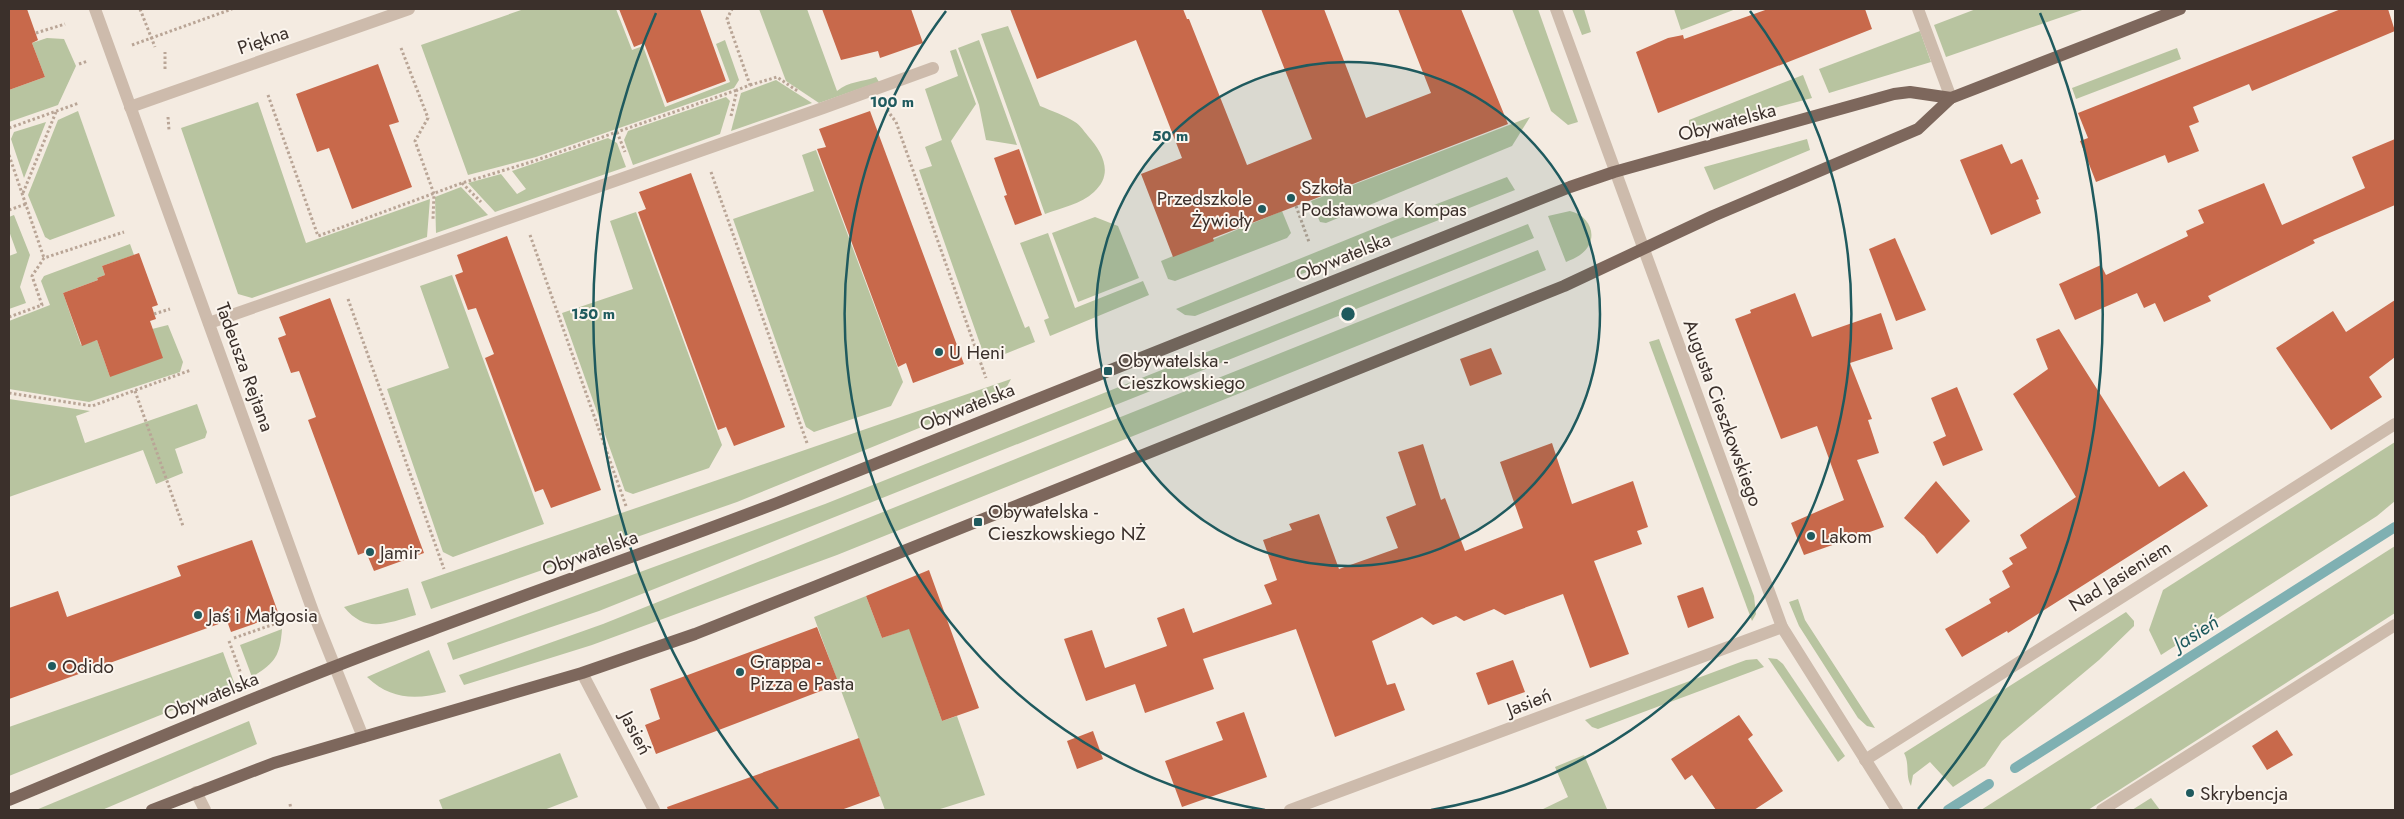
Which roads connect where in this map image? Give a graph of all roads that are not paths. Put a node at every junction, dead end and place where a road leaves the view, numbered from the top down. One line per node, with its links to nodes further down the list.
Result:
1 (95, 9): 8 (street, Tadeusza Rejtana)
2 (409, 9): 8 (street, Piękna)
3 (1556, 9): 9 (street, Augusta Cieszkowskiego)
4 (1918, 9): 7 (street)
5 (2180, 9): 7 (main road, Obywatelska)
6 (933, 68): 11 (street)
7 (1951, 98): 9 (main road, Obywatelska); 10 (main road, Obywatelska)
8 (130, 107): 11 (street, Tadeusza Rejtana)
9 (1614, 172): 10 (street, Augusta Cieszkowskiego); 15 (main road, Obywatelska)
10 (1644, 248): 14 (street, Augusta Cieszkowskiego); 16 (main road, Obywatelska)
11 (209, 323): 15 (street, Tadeusza Rejtana)
12 (2395, 424): 18 (street, Nad Jasieniem)
13 (2395, 624): 26 (street)
14 (1782, 627): 18 (street, Augusta Cieszkowskiego); 25 (street, Jasień)
15 (336, 667): 17 (street, Tadeusza Rejtana); 20 (main road, Obywatelska)
16 (582, 673): 17 (main road, Obywatelska); 24 (street, Jasień)
17 (363, 737): 19 (main road, Obywatelska)
18 (1865, 760): 21 (street, Augusta Cieszkowskiego)
19 (196, 792): 22 (main road, Obywatelska); 23 (street)
20 (9, 800)
21 (1894, 805)
22 (152, 810)
23 (205, 810)
24 (654, 810)
25 (1290, 810)
26 (2102, 810)

